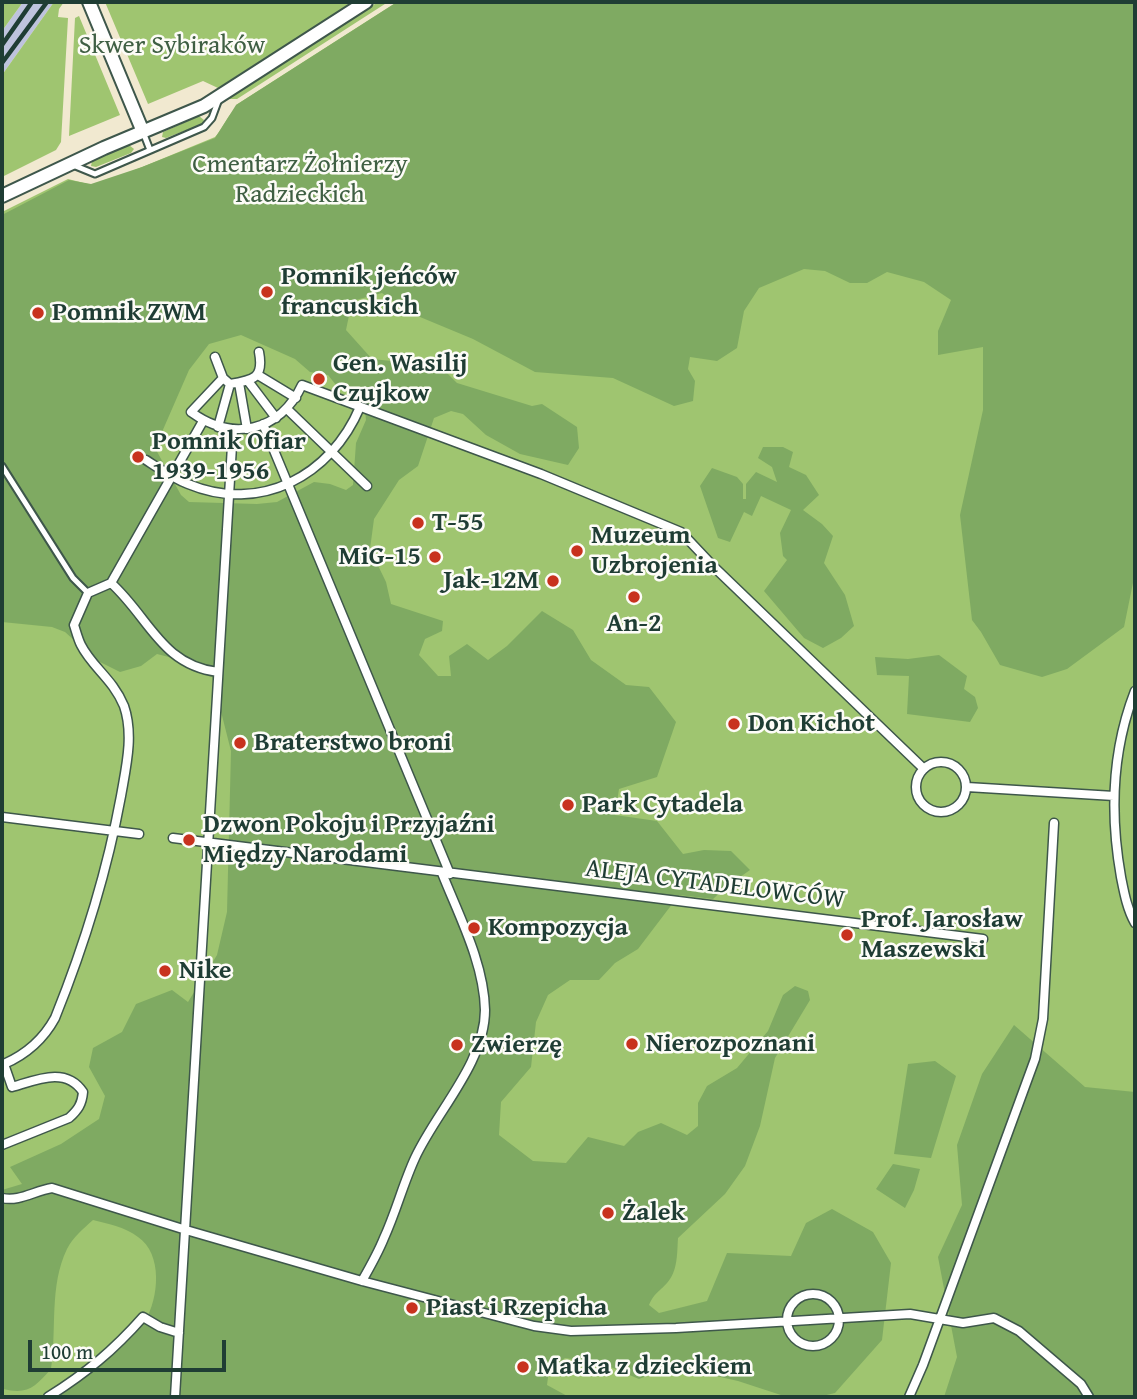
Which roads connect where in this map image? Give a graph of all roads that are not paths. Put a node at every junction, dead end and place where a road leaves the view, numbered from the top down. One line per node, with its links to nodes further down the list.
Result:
1 (89, 2): 4 (street)
2 (366, 2): 3 (street)
3 (219, 97): 4 (street); 5 (lane)
4 (143, 132): 5 (lane); 6 (street)
5 (150, 150): 6 (lane)
6 (70, 163): 7 (street)
7 (2, 196)
8 (259, 352): 10 (street)
9 (215, 358): 11 (street)
10 (258, 375): 11 (street); 12 (street)
11 (235, 381): 15 (street); 16 (street); 18 (street); 20 (street)
12 (296, 397): 13 (street); 14 (street)
13 (360, 407): 21 (street); 32 (street)
14 (287, 409): 15 (street); 21 (street)
15 (276, 418): 17 (street)
16 (203, 421): 18 (street); 24 (street)
17 (263, 424): 20 (street); 25 (street)
18 (218, 427): 19 (street)
19 (233, 429): 20 (street); 27 (street)
20 (247, 429)
21 (333, 453): 25 (street); 26 (street)
22 (146, 460): 24 (street)
23 (2, 466): 29 (lane)
24 (172, 476): 27 (street); 28 (street)
25 (288, 483): 27 (street); 41 (street)
26 (367, 486)
27 (229, 494): 30 (street)
28 (111, 583): 29 (street); 30 (street)
29 (88, 593): 37 (street)
30 (218, 672): 40 (street)
31 (1135, 691): 34 (street)
32 (924, 769): 33 (street); 33 (street)
33 (967, 787): 34 (street)
34 (1114, 796): 42 (street)
35 (2, 817): 37 (street)
36 (1054, 823): 52 (street)
37 (115, 831): 38 (street); 44 (street)
38 (139, 834)
39 (173, 838): 40 (street, ALEJA CYTADELOWCÓW)
40 (208, 843): 41 (street, ALEJA CYTADELOWCÓW); 49 (street)
41 (446, 874): 43 (street, ALEJA CYTADELOWCÓW); 50 (street)
42 (1135, 923)
43 (983, 939)
44 (3, 1064): 45 (street)
45 (12, 1087): 46 (street); 47 (street)
46 (2, 1090)
47 (2, 1145)
48 (2, 1198): 49 (street)
49 (186, 1230): 50 (street); 54 (street)
50 (362, 1281): 53 (street)
51 (839, 1319): 52 (street); 53 (street); 53 (street); 53 (street)
52 (939, 1320): 57 (street); 58 (street)
53 (786, 1322)
54 (179, 1333): 55 (street); 56 (street)
55 (48, 1397)
56 (175, 1397)
57 (909, 1397)
58 (1089, 1397)

